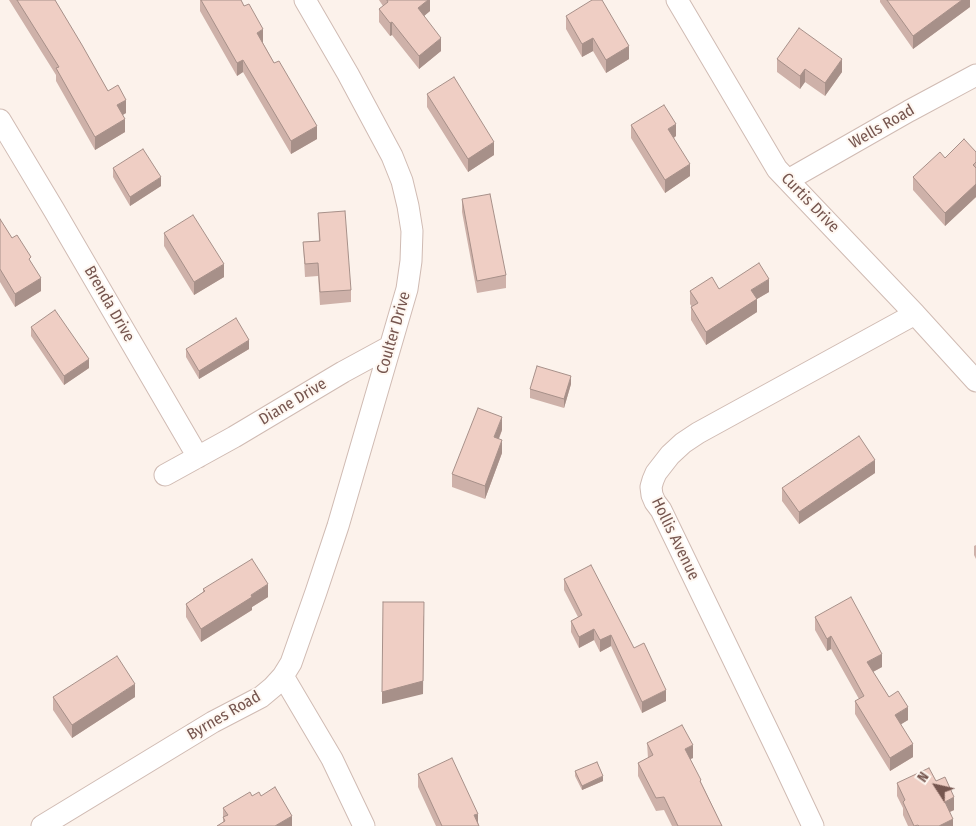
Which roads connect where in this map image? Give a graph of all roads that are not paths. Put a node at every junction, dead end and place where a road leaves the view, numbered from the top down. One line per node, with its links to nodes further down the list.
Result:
1 (305, 0): 7 (street, Coulter Drive)
2 (677, 0): 5 (street, Curtis Drive)
3 (976, 74): 5 (street, Wells Road)
4 (0, 120): 9 (street, Brenda Drive)
5 (788, 180): 6 (street, Curtis Drive)
6 (915, 314): 8 (street, Curtis Drive); 14 (street, Hollis Avenue)
7 (389, 347): 9 (street, Diane Drive); 11 (street, Coulter Drive)
8 (976, 381)
9 (198, 457): 10 (street)
10 (165, 475)
11 (283, 676): 12 (street, Byrnes Road); 13 (street)
12 (42, 826)
13 (364, 826)
14 (812, 826)

